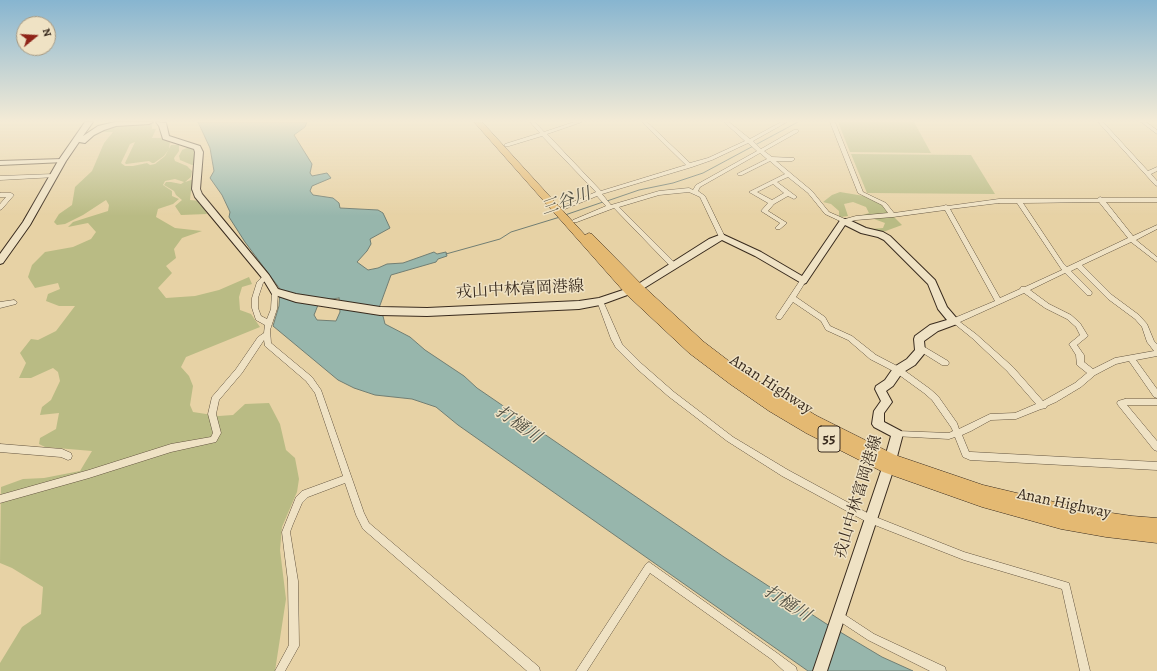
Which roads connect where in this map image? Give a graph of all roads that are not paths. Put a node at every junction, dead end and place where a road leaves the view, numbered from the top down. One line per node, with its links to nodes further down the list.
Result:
1 (69, 153): 14 (main road)
2 (198, 153): 47 (main road)
3 (508, 153): 35 (highway, Anan Highway / 55)
4 (514, 153): 35 (highway, Anan Highway / 55)
5 (562, 153): 26 (street)
6 (677, 153): 16 (street)
7 (735, 153): 16 (street)
8 (748, 153): 25 (street)
9 (764, 153): 12 (street)
10 (845, 153): 36 (street)
11 (1129, 153): 18 (street)
12 (770, 159): 13 (street); 19 (street); 20 (street)
13 (792, 159)
14 (64, 160): 15 (street); 21 (main road)
15 (0, 163)
16 (690, 166): 26 (street)
17 (1157, 169): 18 (street)
18 (1148, 173): 24 (street)
19 (740, 174)
20 (788, 175): 23 (street); 37 (street)
21 (54, 176): 22 (street); 43 (main road)
22 (0, 178)
23 (772, 182): 31 (street); 31 (street)
24 (1157, 184)
25 (695, 192): 32 (street); 40 (street)
26 (600, 194): 32 (street); 35 (street)
27 (0, 195): 34 (street)
28 (1100, 199): 29 (street); 30 (street); 41 (street)
29 (1157, 200)
30 (1019, 201): 33 (street); 46 (street)
31 (772, 203): 39 (street)
32 (611, 206): 35 (street); 45 (street)
33 (946, 207): 36 (street); 56 (street)
34 (0, 208)
35 (567, 215): 50 (highway, Anan Highway / 55)
36 (893, 215): 37 (street)
37 (844, 221): 48 (main road); 59 (main road)
38 (1157, 226): 41 (street)
39 (778, 228)
40 (722, 237): 45 (main road, 戎山中林富岡港線); 48 (main road)
41 (1132, 238): 42 (street); 44 (street)
42 (1157, 260)
43 (0, 261)
44 (1077, 264): 46 (street); 63 (street)
45 (673, 265): 50 (main road, 戎山中林富岡港線)
46 (1066, 269): 49 (street); 52 (street)
47 (266, 277): 51 (main road); 60 (street)
48 (803, 282): 53 (street)
49 (1023, 289): 56 (street); 68 (street)
50 (634, 290): 54 (main road, 戎山中林富岡港線); 77 (highway, Anan Highway / 55)
51 (277, 292): 54 (main road, 戎山中林富岡港線); 60 (street)
52 (1089, 293)
53 (792, 298): 58 (street); 67 (street)
54 (600, 301): 81 (street)
55 (14, 302): 57 (street)
56 (999, 302): 59 (street)
57 (0, 305)
58 (779, 317)
59 (954, 321): 62 (main road, 戎山中林富岡港線); 71 (street)
60 (270, 322): 61 (street)
61 (266, 335): 79 (street); 80 (street)
62 (921, 348): 66 (street); 67 (main road, 戎山中林富岡港線)
63 (1157, 349)
64 (1157, 353): 65 (street)
65 (1131, 358): 68 (street); 69 (street)
66 (945, 364)
67 (898, 370): 72 (street); 73 (main road, 戎山中林富岡港線)
68 (1092, 373): 71 (street)
69 (1157, 395)
70 (1157, 402): 74 (street)
71 (1043, 406): 72 (street)
72 (958, 433): 73 (street); 78 (street)
73 (897, 434): 77 (main road, 戎山中林富岡港線)
74 (1157, 447)
75 (0, 448): 76 (street)
76 (68, 456)
77 (889, 463): 81 (main road, 戎山中林富岡港線); 82 (highway, Anan Highway / 55); 83 (highway, Anan Highway / 55)
78 (1157, 466)
79 (347, 478): 85 (street); 86 (street)
80 (0, 499)
81 (870, 519): 84 (main road, 戎山中林富岡港線); 91 (street)
82 (1157, 524)
83 (1157, 536)
84 (838, 619): 89 (main road, 戎山中林富岡港線); 90 (street)
85 (280, 671)
86 (535, 671)
87 (581, 671): 88 (street)
88 (792, 671)
89 (820, 671)
90 (941, 671)
91 (1085, 671)

